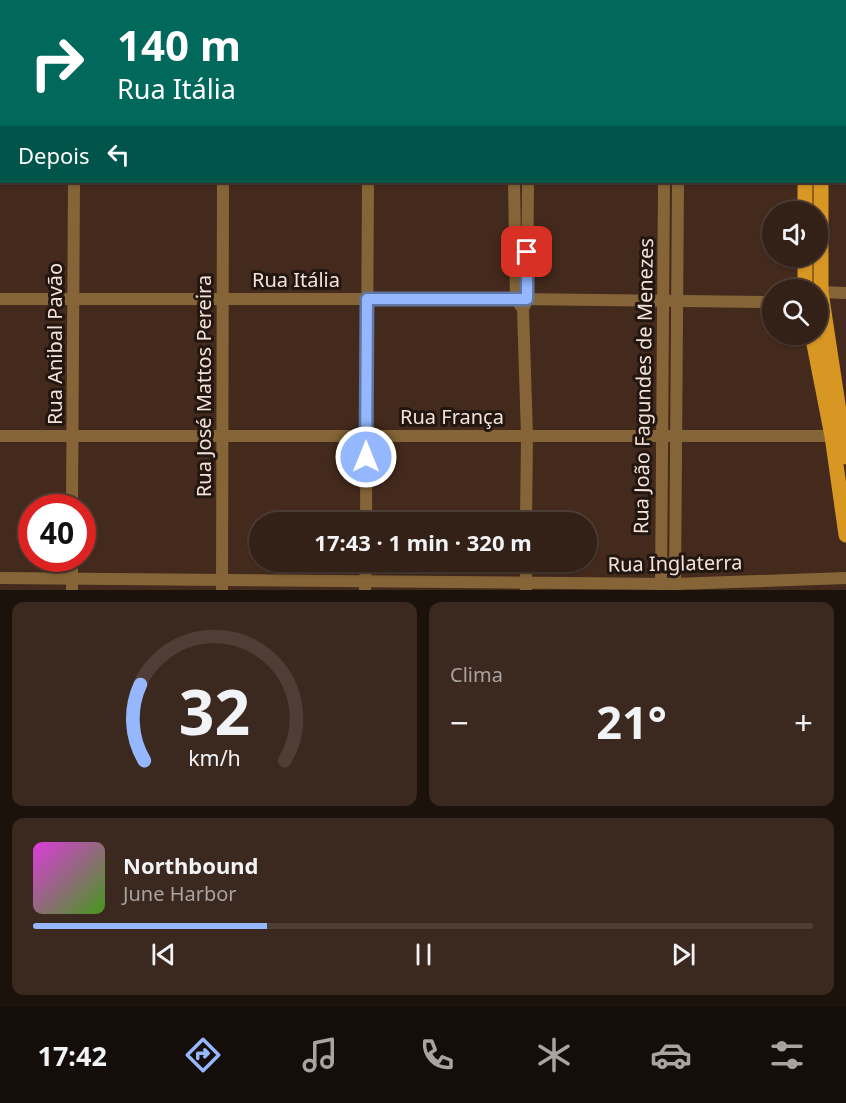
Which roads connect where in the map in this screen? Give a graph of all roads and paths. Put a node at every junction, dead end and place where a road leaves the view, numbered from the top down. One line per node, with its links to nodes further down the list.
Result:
1 (74, 183): 15 (street, Rua Anibal Pavão)
2 (223, 183): 16 (street, Rua José Mattos Pereira)
3 (368, 183): 17 (street)
4 (514, 183): 20 (street)
5 (528, 183): 20 (street)
6 (664, 183): 18 (street, Rua João Fagundes de Menezes)
7 (678, 183): 19 (street, Rua João Fagundes de Menezes)
8 (805, 183): 10 (main road)
9 (820, 183): 11 (main road)
10 (805, 201)
11 (814, 279)
12 (828, 292): 13 (street)
13 (846, 293)
14 (0, 299): 15 (street, Rua Itália)
15 (73, 299): 16 (street, Rua Itália); 24 (street, Rua Anibal Pavão)
16 (222, 299): 17 (street, Rua Itália); 25 (street, Rua José Mattos Pereira)
17 (367, 299): 20 (street, Rua Itália); 27 (street)
18 (664, 301): 19 (street, Rua Itália); 20 (street, Rua Itália); 29 (street, Rua João Fagundes de Menezes)
19 (677, 301): 21 (street, Rua Itália); 30 (street, Rua João Fagundes de Menezes)
20 (522, 302): 28 (street)
21 (762, 302)
22 (814, 345): 31 (main road)
23 (824, 345): 32 (main road)
24 (73, 435): 25 (street, Rua França); 26 (street, Rua França); 33 (street, Rua Anibal Pavão)
25 (222, 435): 27 (street, Rua França); 40 (street, Rua José Mattos Pereira)
26 (0, 436)
27 (366, 436): 28 (street, Rua França); 34 (street)
28 (527, 436): 29 (street, Rua França); 35 (street)
29 (662, 436): 30 (street, Rua França); 43 (street, Rua João Fagundes de Menezes)
30 (676, 436): 31 (street, Rua França); 44 (street, Rua João Fagundes de Menezes)
31 (832, 436): 36 (main road)
32 (846, 457)
33 (72, 494)
34 (366, 512)
35 (526, 512)
36 (846, 536)
37 (0, 578): 39 (street, Rua Inglaterra)
38 (846, 578): 44 (street, Rua Inglaterra)
39 (72, 584): 40 (street, Rua Inglaterra)
40 (222, 585): 41 (street, Rua Inglaterra)
41 (365, 586): 42 (street, Rua Inglaterra)
42 (526, 586): 43 (street, Rua Inglaterra)
43 (661, 587): 44 (street, Rua Inglaterra)
44 (675, 587)

